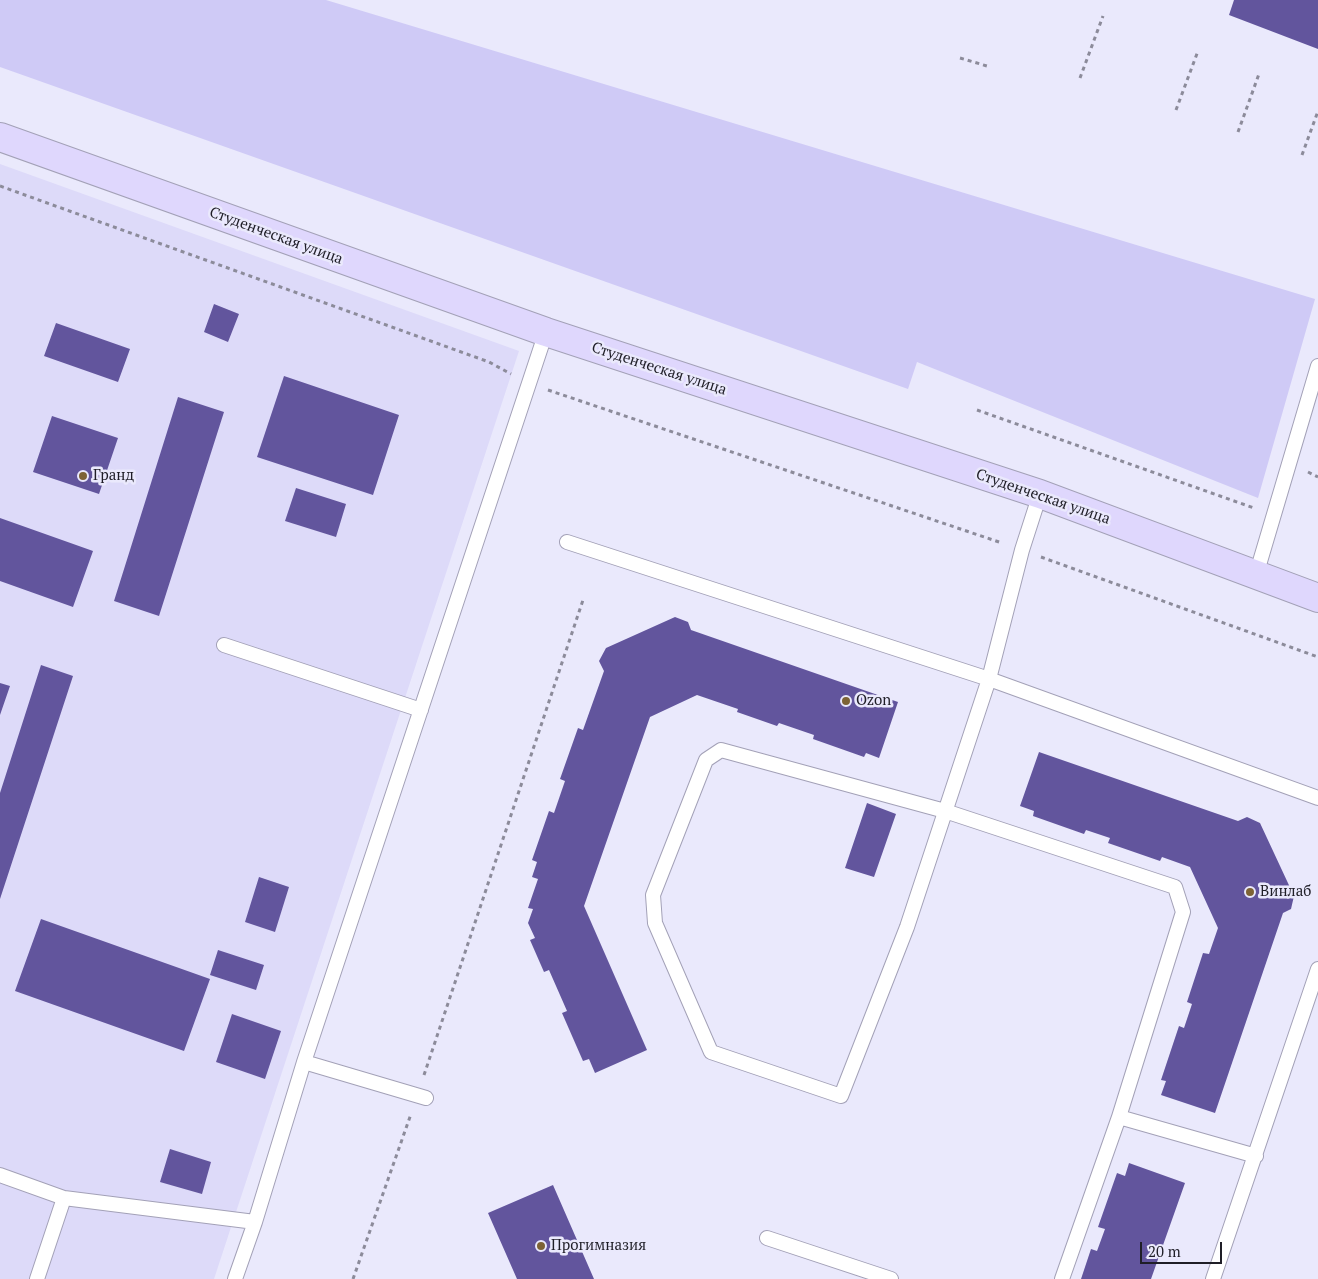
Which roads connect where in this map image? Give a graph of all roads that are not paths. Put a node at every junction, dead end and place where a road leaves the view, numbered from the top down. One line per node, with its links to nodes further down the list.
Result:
1 (0, 137): 2 (main road, Студенческая улица)
2 (546, 332): 4 (main road, Студенческая улица); 10 (lane)
3 (1318, 366): 6 (lane)
4 (1040, 494): 6 (main road, Студенческая улица); 9 (lane)
5 (567, 542): 9 (lane)
6 (1256, 575): 7 (main road, Студенческая улица)
7 (1318, 598)
8 (224, 645): 10 (lane)
9 (989, 679): 11 (lane); 12 (lane)
10 (421, 710): 14 (lane)
11 (1318, 798)
12 (945, 811): 12 (lane); 16 (lane)
13 (1318, 969): 17 (lane)
14 (304, 1062): 15 (lane); 20 (lane)
15 (422, 1097)
16 (1119, 1117): 17 (lane); 25 (lane)
17 (1256, 1156): 26 (lane)
18 (0, 1175): 19 (lane)
19 (64, 1198): 20 (lane); 22 (lane)
20 (255, 1222): 23 (lane)
21 (766, 1238): 24 (lane)
22 (37, 1279)
23 (235, 1279)
24 (891, 1279)
25 (1062, 1279)
26 (1213, 1279)

